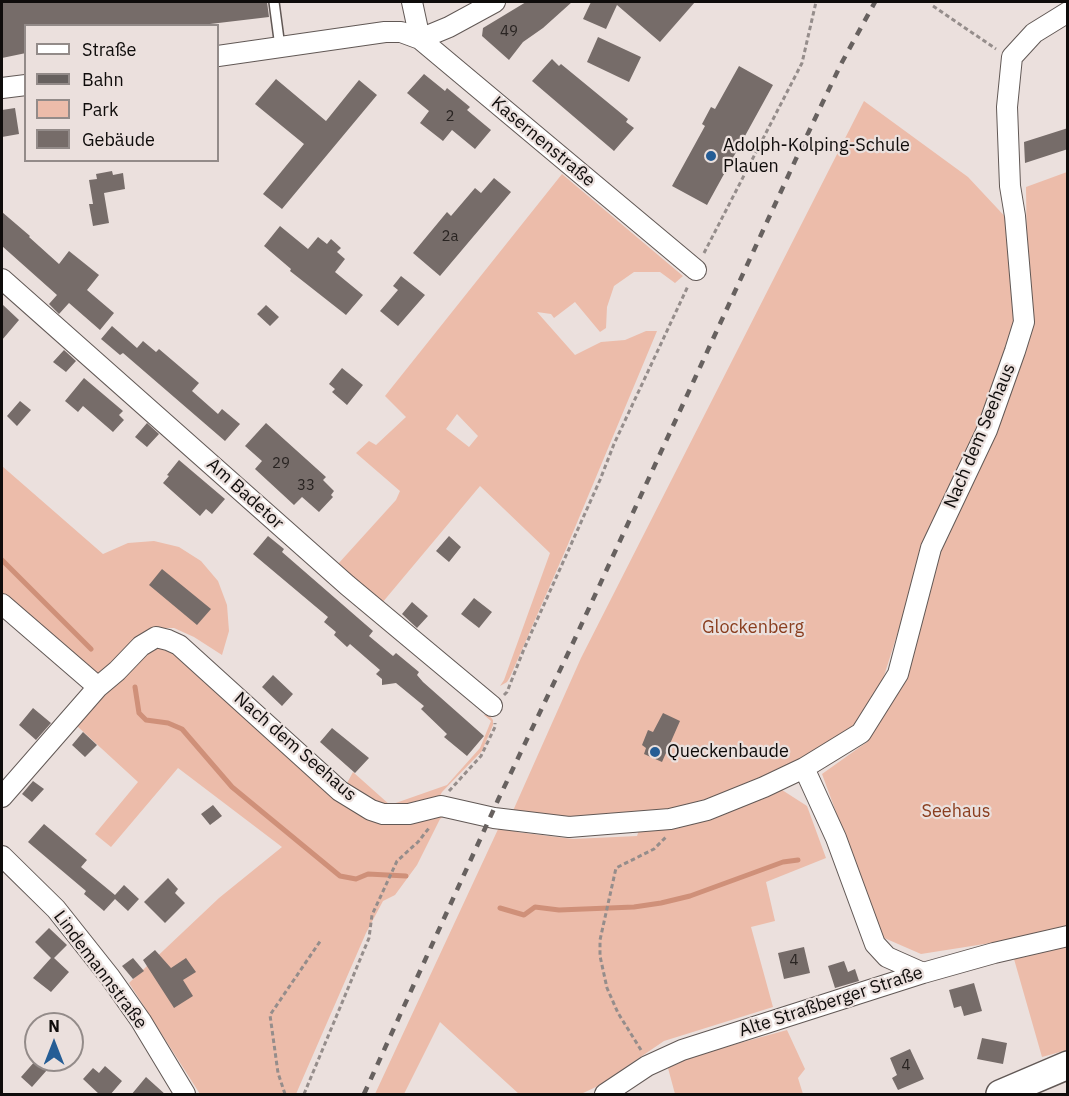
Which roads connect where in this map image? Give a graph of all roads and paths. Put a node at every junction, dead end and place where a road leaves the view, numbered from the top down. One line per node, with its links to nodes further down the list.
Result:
1 (274, 2): 8 (lane)
2 (412, 2): 7 (street)
3 (495, 2): 7 (street)
4 (816, 2): 13 (path)
5 (933, 6): 10 (path)
6 (1068, 12): 10 (street)
7 (420, 39): 8 (street); 13 (street, Kasernenstraße)
8 (280, 47): 9 (street)
9 (219, 56)
10 (1012, 57): 18 (street, Nach dem Seehaus)
11 (24, 85): 12 (street)
12 (2, 88)
13 (696, 270): 17 (path)
14 (2, 279): 17 (street, Am Badetor)
15 (2, 603): 16 (street)
16 (98, 687): 19 (street, Nach dem Seehaus); 20 (street, Nach dem Seehaus)
17 (489, 704): 20 (path)
18 (804, 768): 21 (street, Nach dem Seehaus); 25 (street)
19 (2, 797)
20 (441, 806): 21 (street, Nach dem Seehaus); 30 (path)
21 (670, 819): 26 (path)
22 (2, 856): 28 (street, Lindemannstraße)
23 (1068, 936): 25 (street, Alte Straßberger Straße)
24 (321, 940): 29 (path)
25 (923, 973): 26 (street, Alte Straßberger Straße)
26 (647, 1065): 31 (street, Alte Straßberger Straße)
27 (1068, 1065): 32 (main road)
28 (185, 1095)
29 (285, 1095)
30 (304, 1095)
31 (605, 1095)
32 (1000, 1095)

